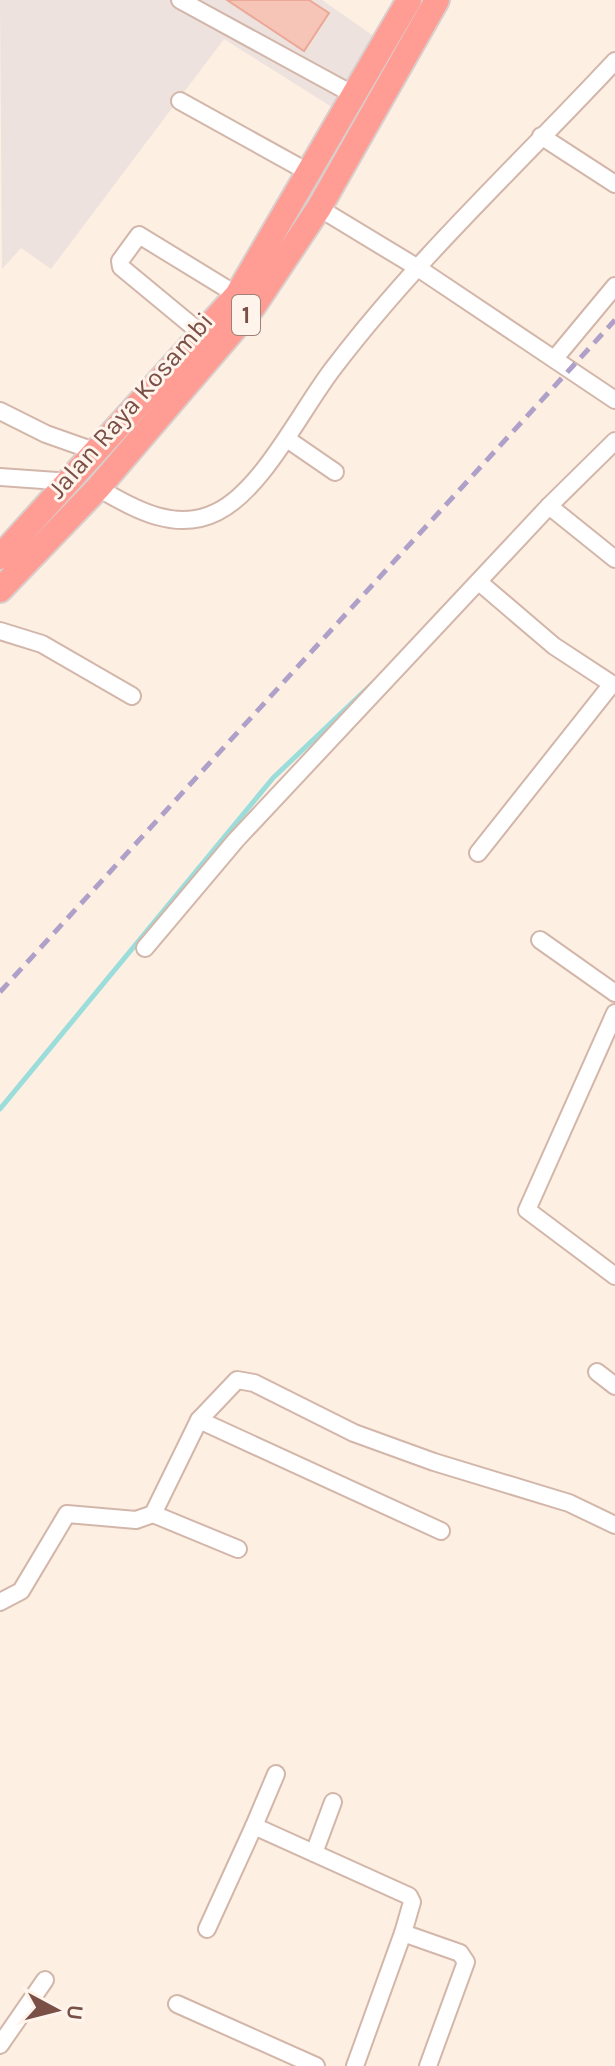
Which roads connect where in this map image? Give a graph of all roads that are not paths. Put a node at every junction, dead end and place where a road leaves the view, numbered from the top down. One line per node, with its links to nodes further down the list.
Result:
1 (180, 0): 5 (street)
2 (409, 0): 5 (highway, Jalan Raya Kosambi / 1)
3 (437, 0): 10 (highway, Jalan Raya Kosambi / 1)
4 (615, 61): 7 (street)
5 (354, 95): 8 (highway, Jalan Raya Kosambi / 1)
6 (180, 101): 8 (street)
7 (541, 136): 9 (street); 11 (street)
8 (308, 172): 13 (highway, Jalan Raya Kosambi / 1)
9 (615, 184)
10 (319, 208): 11 (street); 24 (highway, Jalan Raya Kosambi / 1)
11 (418, 268): 15 (street); 18 (street)
12 (615, 286): 15 (street)
13 (237, 295): 14 (highway, Jalan Raya Kosambi / 1); 14 (street)
14 (202, 334): 20 (highway, Jalan Raya Kosambi / 1)
15 (556, 357): 16 (street)
16 (615, 400)
17 (0, 411): 20 (street)
18 (287, 439): 21 (street); 24 (street)
19 (615, 441): 25 (street)
20 (97, 452): 23 (highway, Jalan Raya Kosambi / 1)
21 (335, 472)
22 (0, 477): 23 (street)
23 (71, 482): 26 (highway, Jalan Raya Kosambi / 1)
24 (98, 488): 29 (highway, Jalan Raya Kosambi / 1)
25 (549, 506): 27 (street); 28 (street)
26 (0, 557)
27 (615, 559)
28 (479, 582): 31 (street); 35 (street)
29 (0, 590)
30 (0, 631): 32 (street)
31 (614, 685): 33 (street)
32 (132, 696)
33 (478, 853)
34 (540, 940): 36 (street)
35 (145, 948)
36 (615, 993)
37 (615, 1013): 38 (street)
38 (615, 1276)
39 (597, 1372): 40 (street)
40 (615, 1386)
41 (199, 1420): 42 (street); 43 (street); 44 (street)
42 (153, 1514): 45 (street); 46 (street)
43 (614, 1522)
44 (441, 1531)
45 (238, 1549)
46 (0, 1602)
47 (276, 1774): 49 (street)
48 (333, 1802): 50 (street)
49 (254, 1826): 50 (street); 51 (street)
50 (314, 1853): 52 (street)
51 (207, 1929)
52 (403, 1933): 57 (street); 58 (street)
53 (45, 1980): 55 (street)
54 (177, 2004): 56 (street)
55 (0, 2045)
56 (316, 2066)
57 (355, 2066)
58 (428, 2066)

